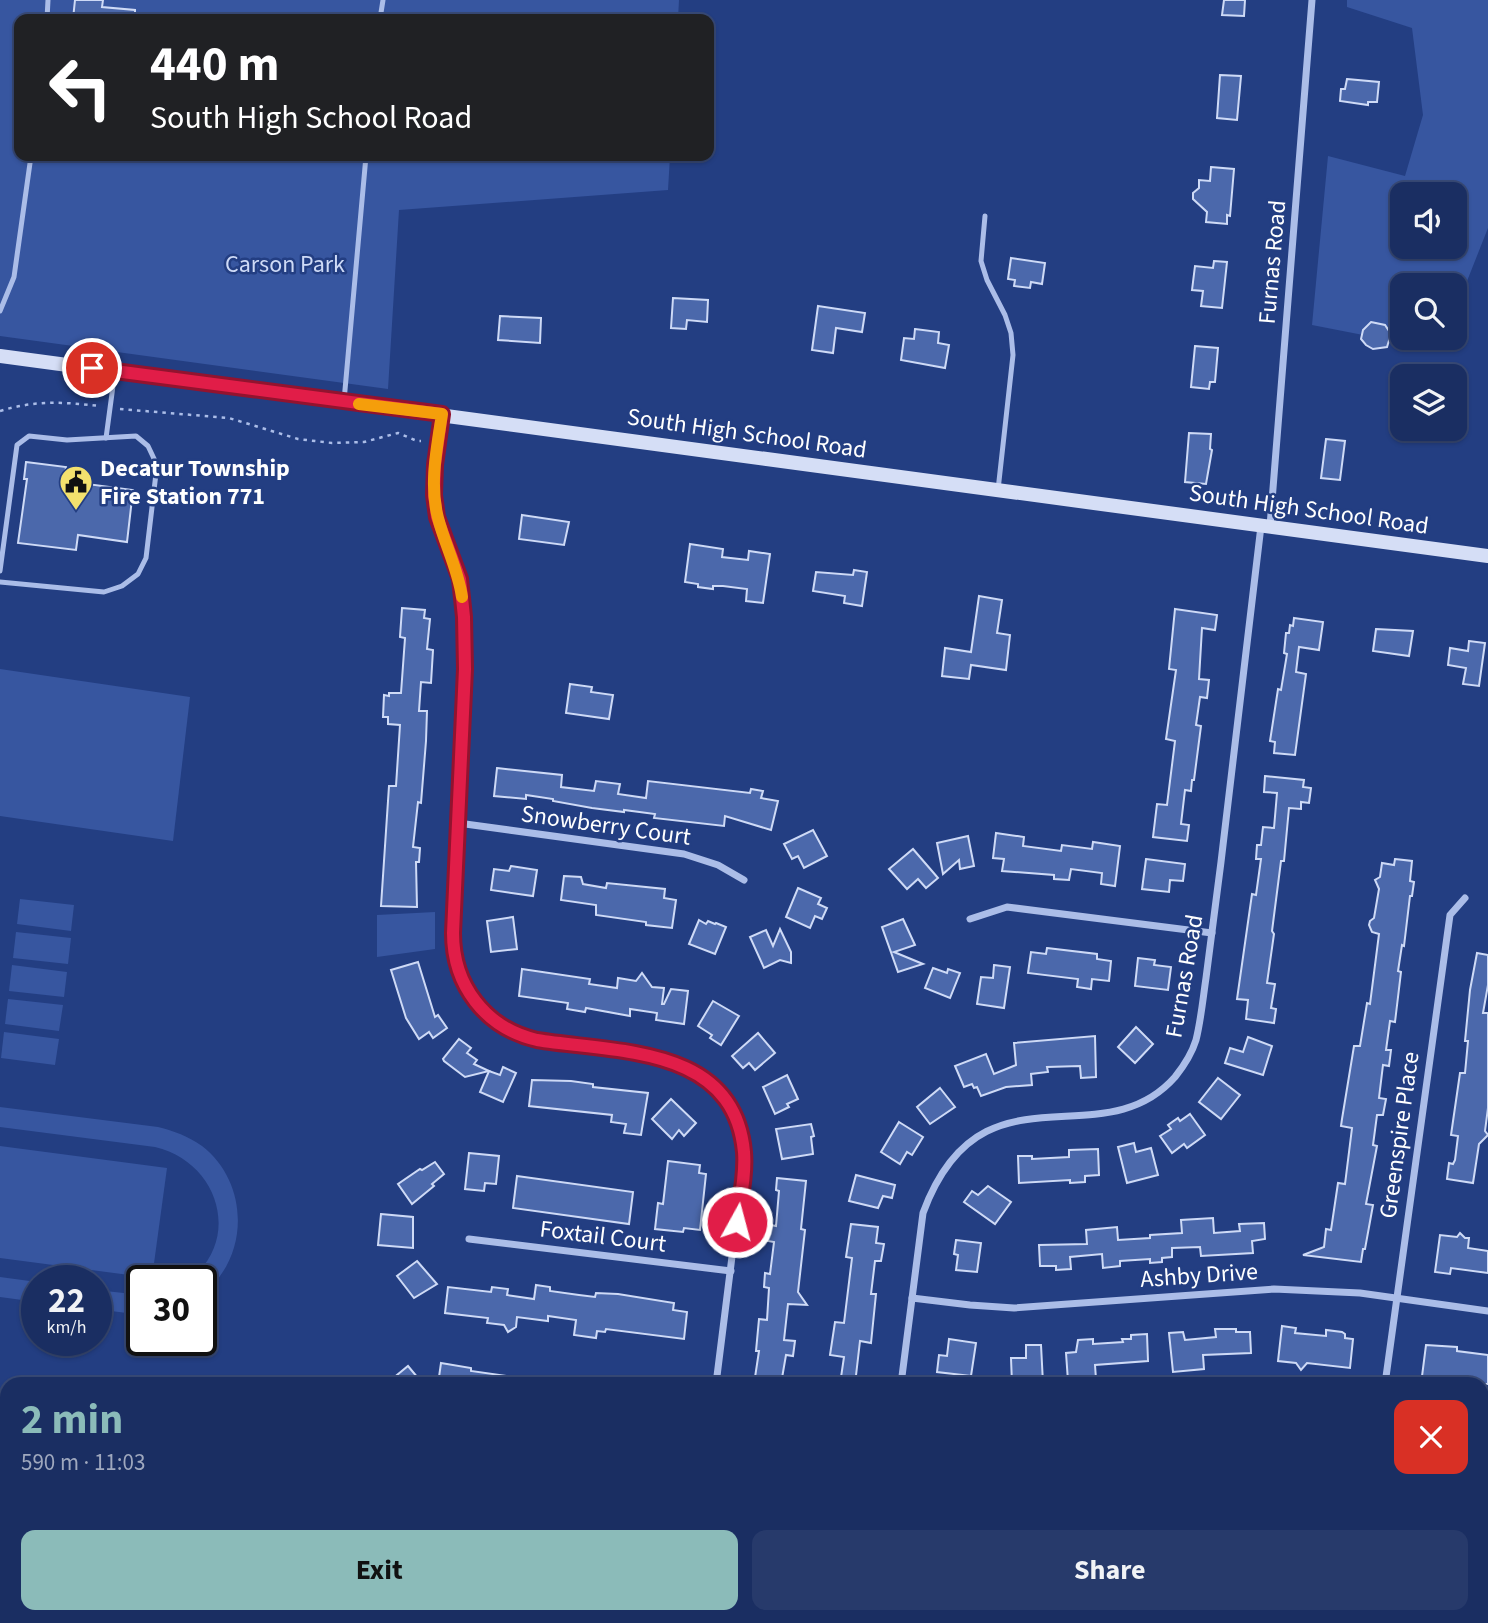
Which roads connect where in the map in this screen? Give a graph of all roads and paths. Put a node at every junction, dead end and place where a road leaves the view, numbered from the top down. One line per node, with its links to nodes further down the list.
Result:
1 (1312, 0): 16 (street, Furnas Road)
2 (30, 161): 5 (lane)
3 (366, 161): 8 (lane)
4 (985, 216): 15 (lane)
5 (0, 311)
6 (0, 356): 7 (main road, South High School Road)
7 (115, 371): 8 (main road, South High School Road); 13 (lane)
8 (344, 401): 12 (main road, South High School Road)
9 (89, 405): 10 (path)
10 (0, 411)
11 (139, 411): 14 (path)
12 (442, 414): 15 (main road, South High School Road); 20 (street)
13 (106, 438): 18 (lane); 19 (lane)
14 (421, 441)
15 (998, 490): 16 (main road, South High School Road)
16 (1266, 526): 17 (main road, South High School Road); 24 (street, Furnas Road)
17 (1488, 556)
18 (0, 571)
19 (0, 582)
20 (458, 823): 21 (street, Snowberry Court); 26 (street)
21 (744, 880)
22 (1465, 898): 28 (street, Greenspire Place)
23 (970, 919): 24 (street)
24 (1212, 933): 27 (street, Furnas Road)
25 (469, 1239): 26 (street, Foxtail Court)
26 (731, 1271): 30 (street)
27 (912, 1297): 28 (street, Ashby Drive); 31 (street, Furnas Road)
28 (1396, 1298): 29 (street, Ashby Drive); 32 (street, Greenspire Place)
29 (1488, 1311)
30 (717, 1377)
31 (902, 1377)
32 (1386, 1377)

